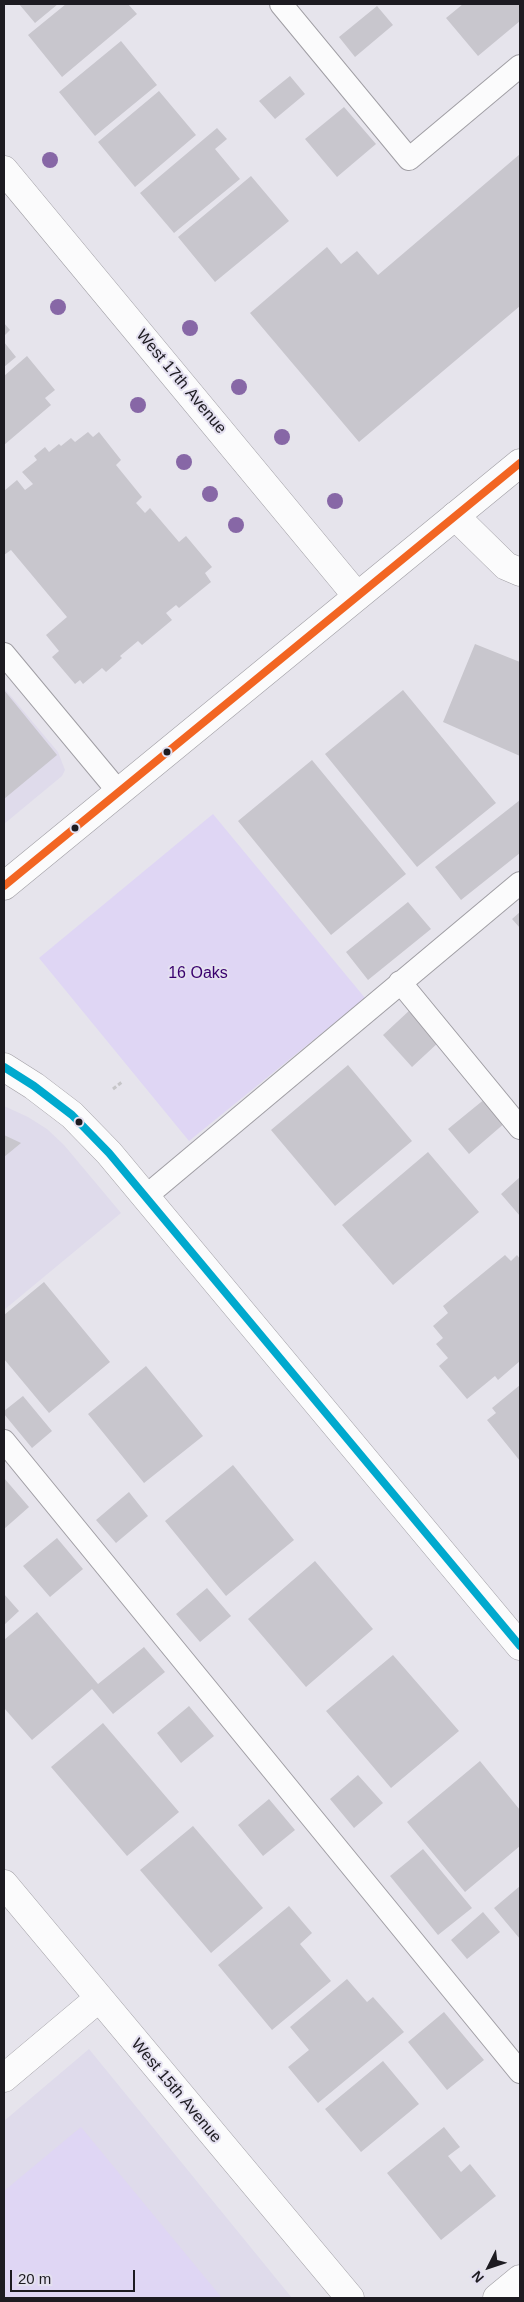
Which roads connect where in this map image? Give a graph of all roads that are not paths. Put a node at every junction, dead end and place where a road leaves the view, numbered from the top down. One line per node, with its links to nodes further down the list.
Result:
1 (281, 4): 2 (lane)
2 (520, 66)
3 (4, 170): 7 (street, West 17th Avenue)
4 (520, 463): 5 (street)
5 (455, 516): 6 (street); 7 (street)
6 (520, 572)
7 (357, 596): 9 (street)
8 (4, 654): 9 (lane)
9 (118, 791): 11 (street)
10 (520, 883): 12 (lane)
11 (4, 886)
12 (400, 982): 14 (lane); 15 (lane)
13 (4, 1067): 15 (street)
14 (520, 1128)
15 (145, 1197): 17 (street)
16 (4, 1441): 20 (lane)
17 (520, 1646)
18 (4, 1884): 19 (street, West 15th Avenue)
19 (98, 1999): 21 (street); 23 (street, West 15th Avenue)
20 (520, 2072)
21 (4, 2078)
22 (520, 2279): 24 (street)
23 (350, 2298)
24 (496, 2298)

